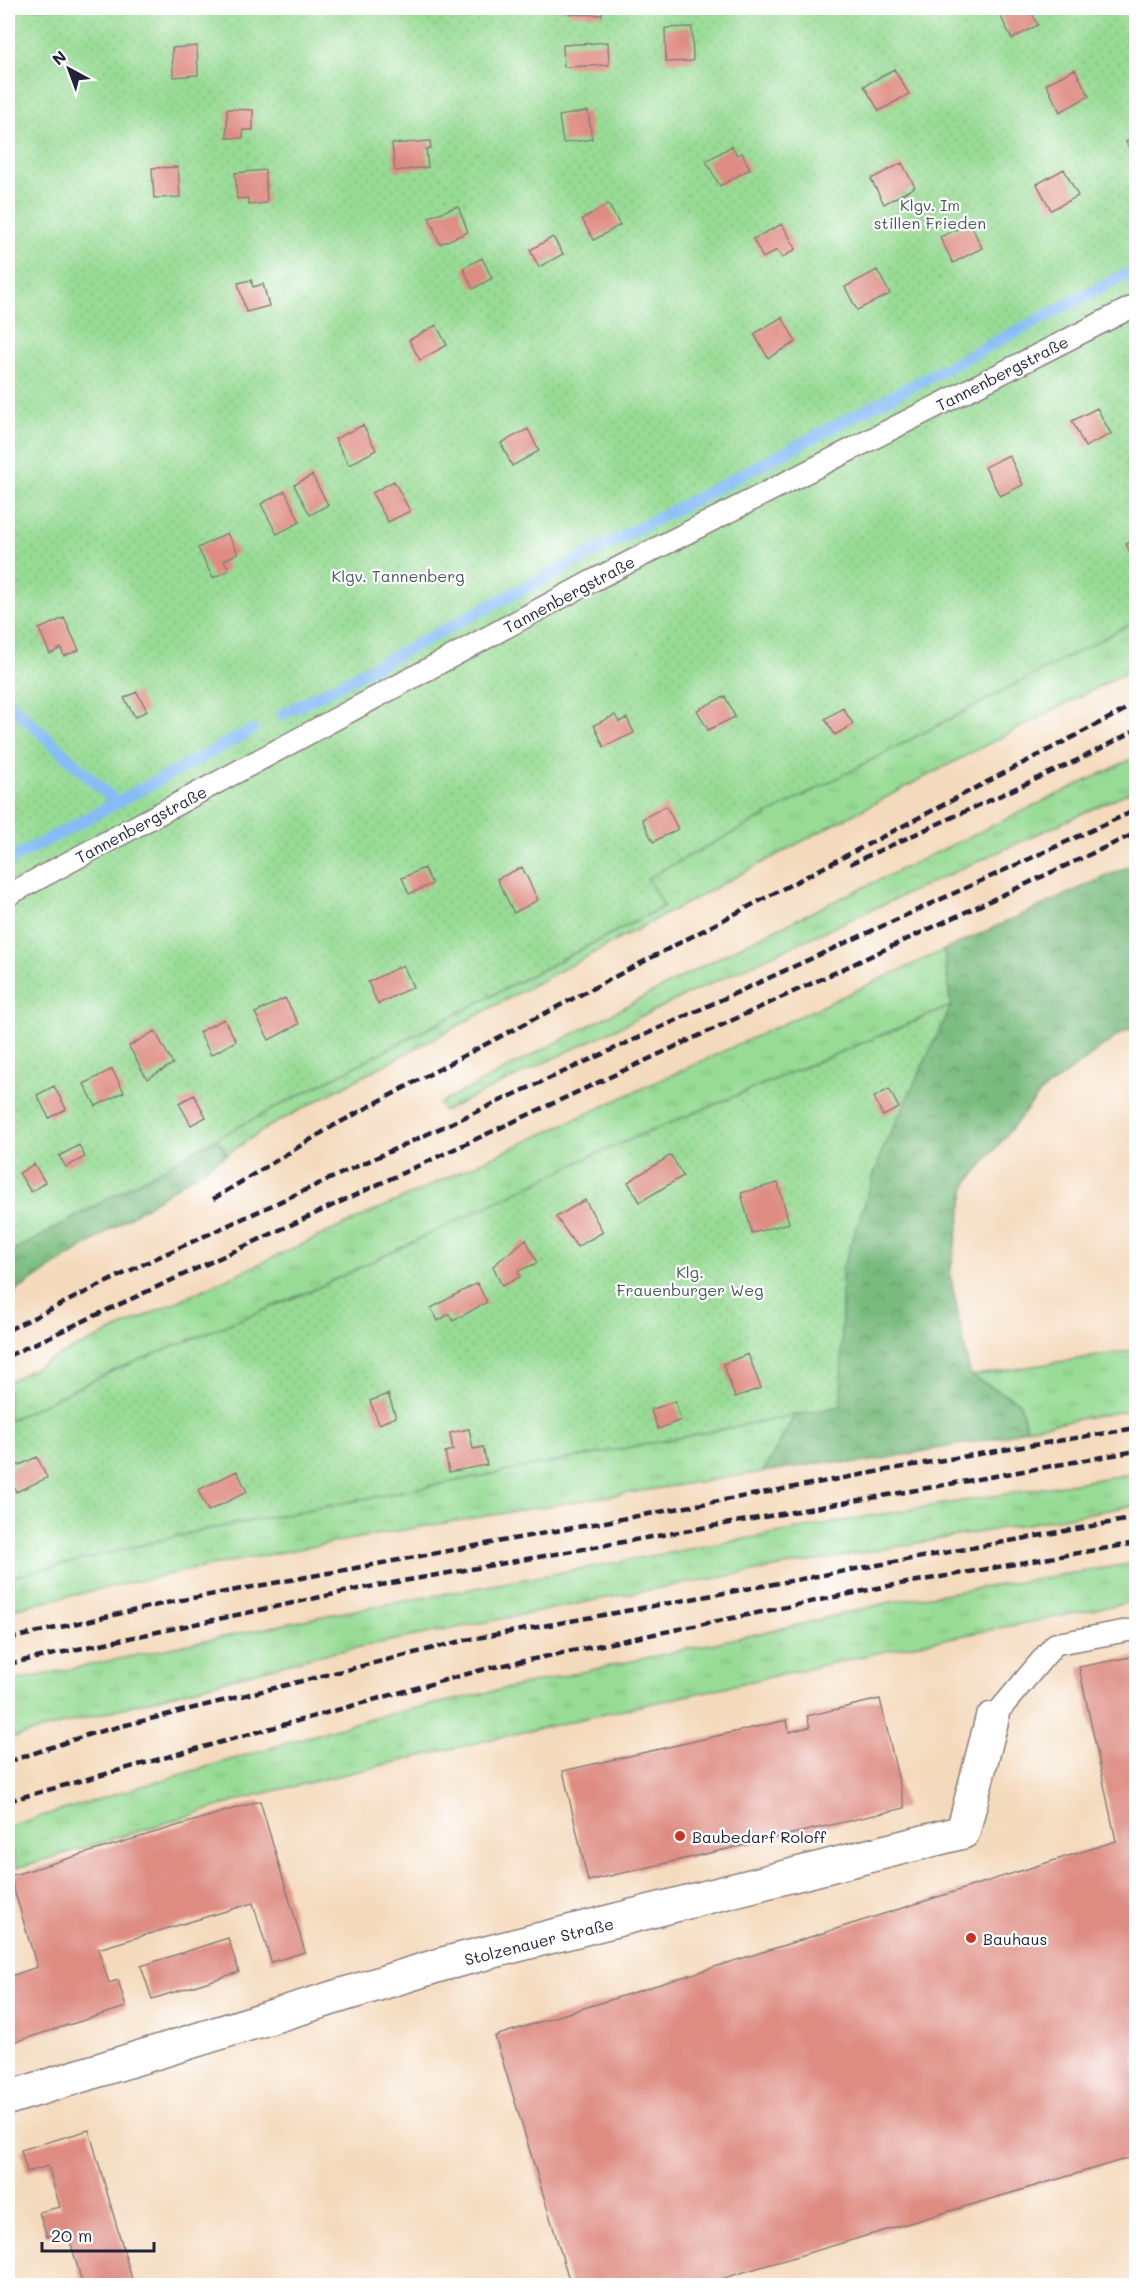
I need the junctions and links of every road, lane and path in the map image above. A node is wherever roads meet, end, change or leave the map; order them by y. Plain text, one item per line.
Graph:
1 (1137, 305) edge
2 (8, 895) edge
3 (1137, 1629) edge
4 (992, 1719) joint
5 (8, 2098) edge

1 - 2 lane, Tannenbergstraße
3 - 4 lane
4 - 5 street, Stolzenauer Straße

